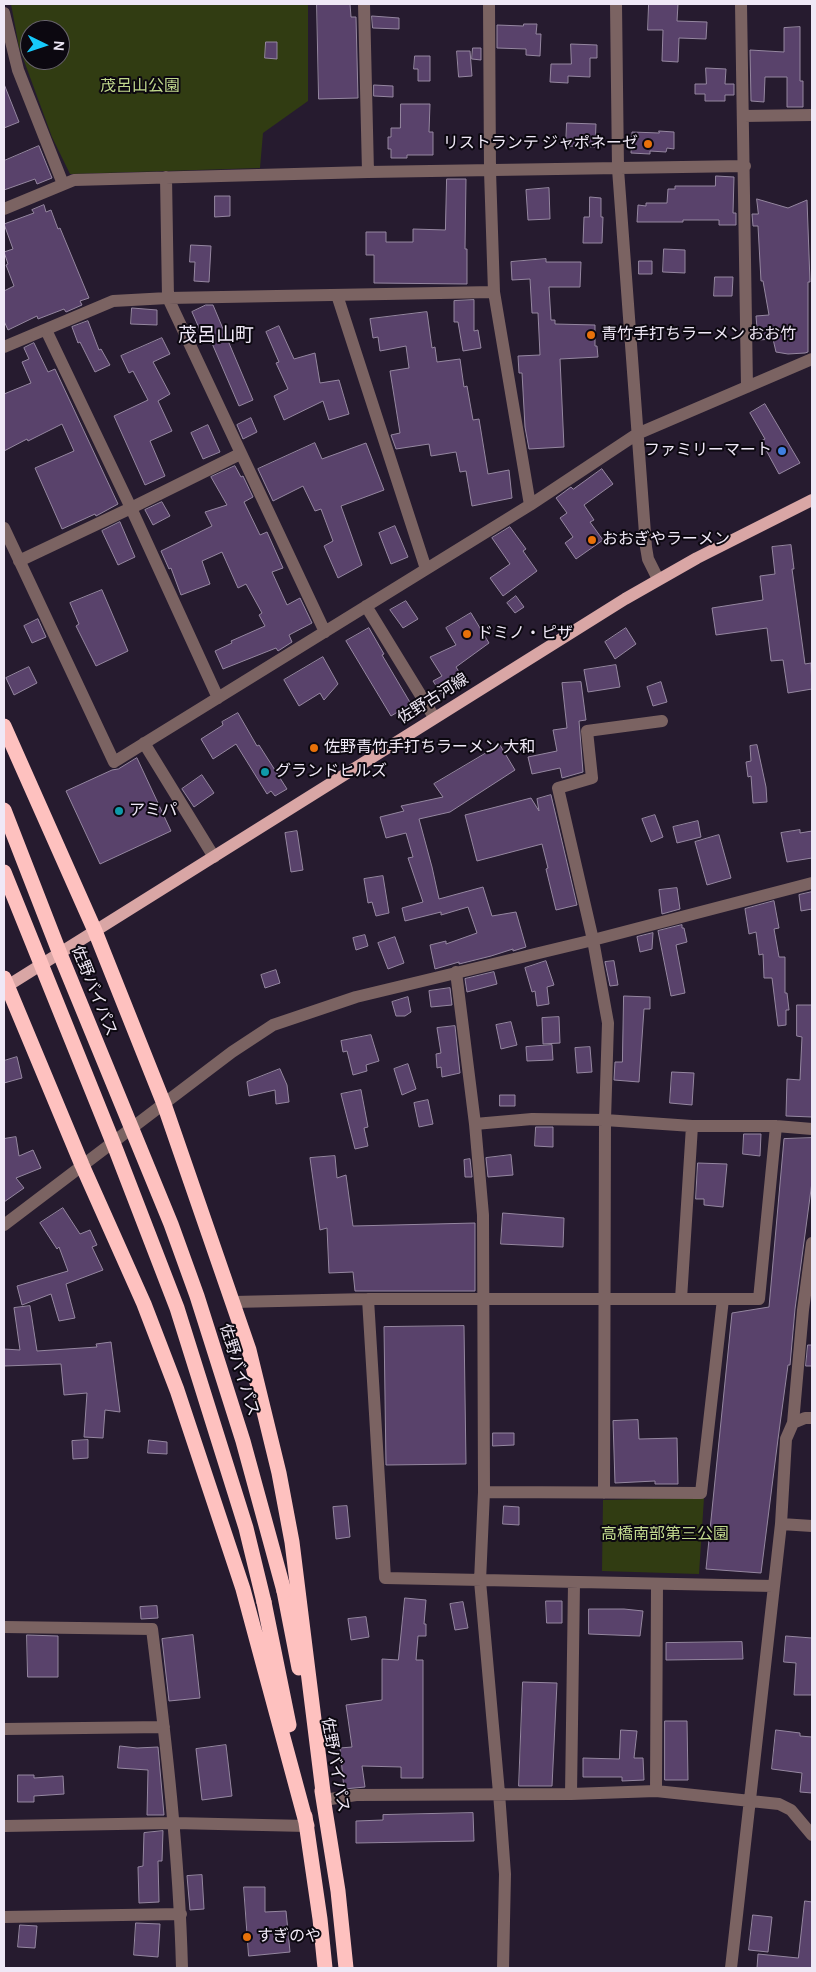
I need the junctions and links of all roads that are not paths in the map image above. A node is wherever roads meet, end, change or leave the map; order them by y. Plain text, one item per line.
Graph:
1 (364, 4) edge
2 (489, 4) edge
3 (616, 4) edge
4 (741, 4) edge
5 (4, 13) edge
6 (743, 116) junction
7 (812, 116) edge
8 (744, 166) junction
9 (618, 169) junction
10 (490, 171) junction
11 (368, 172) junction
12 (166, 177) junction
13 (63, 184) junction
14 (4, 209) edge
15 (494, 292) junction
16 (336, 295) junction
17 (168, 298) junction
18 (46, 330) junction
19 (4, 348) edge
20 (812, 359) edge
21 (747, 387) junction
22 (637, 434) junction
23 (240, 454) junction
24 (812, 500) edge
25 (530, 505) junction
26 (131, 508) junction
27 (4, 528) edge
28 (19, 561) junction
29 (426, 569) junction
30 (658, 579) junction
31 (366, 606) junction
32 (325, 632) junction
33 (218, 698) junction
34 (434, 717) junction
35 (662, 721) dead end
36 (4, 726) edge
37 (144, 743) junction
38 (4, 810) edge
39 (214, 857) junction
40 (4, 872) edge
41 (812, 883) edge
42 (95, 931) junction
43 (593, 940) junction
44 (456, 972) junction
45 (5, 984) edge
46 (164, 1104) junction
47 (605, 1120) junction
48 (475, 1124) junction
49 (692, 1126) junction
50 (776, 1126) junction
51 (812, 1129) edge
52 (82, 1165) junction
53 (4, 1225) edge
54 (812, 1243) edge
55 (368, 1299) junction
56 (483, 1299) junction
57 (681, 1299) junction
58 (723, 1299) junction
59 (604, 1300) junction
60 (234, 1302) junction
61 (808, 1310) edge
62 (812, 1418) edge
63 (793, 1423) junction
64 (484, 1492) junction
65 (604, 1493) junction
66 (780, 1524) junction
67 (812, 1526) edge
68 (480, 1581) junction
69 (574, 1583) junction
70 (657, 1584) junction
71 (773, 1586) junction
72 (4, 1627) edge
73 (164, 1727) junction
74 (4, 1729) edge
75 (656, 1791) junction
76 (499, 1793) junction
77 (572, 1794) junction
78 (324, 1800) junction
79 (749, 1802) junction
80 (174, 1823) junction
81 (4, 1826) edge
82 (307, 1826) junction
83 (812, 1835) edge
84 (181, 1914) junction
85 (4, 1916) edge
86 (182, 1968) edge
87 (325, 1968) edge
88 (346, 1968) edge
89 (503, 1968) edge
90 (731, 1968) edge

1 - 11 street
2 - 10 street
3 - 9 street
4 - 6 street
5 - 13 street
6 - 7 street
6 - 8 street
8 - 9 street
8 - 21 street
9 - 10 street
9 - 22 street
10 - 11 street
10 - 15 street
11 - 12 street
12 - 13 street
12 - 17 street
13 - 14 street
15 - 16 street
15 - 25 street
16 - 17 street
16 - 29 street
17 - 18 street
17 - 23 street
18 - 19 street
18 - 26 street
20 - 21 street
21 - 22 street
22 - 25 street
22 - 30 street
23 - 26 street
23 - 32 street
24 - 30 main road, 佐野古河線
25 - 29 street
26 - 28 street
26 - 33 street
27 - 28 street
28 - 37 street
29 - 31 street
30 - 34 main road, 佐野古河線
31 - 32 street
31 - 34 street
32 - 33 street
33 - 37 street
34 - 39 main road, 佐野古河線
35 - 43 street
36 - 42 highway
37 - 39 street
38 - 78 highway, 佐野バイパス, bridge
39 - 42 main road, 佐野古河線
40 - 82 highway, bridge
41 - 43 street
42 - 45 main road, 佐野古河線
42 - 46 highway
43 - 44 street
43 - 47 street
44 - 46 street
44 - 48 street
45 - 52 highway
46 - 52 street
46 - 60 highway
47 - 48 street
47 - 49 street
47 - 59 street
48 - 56 street
49 - 50 street
49 - 57 street
50 - 51 street
50 - 58 street
52 - 53 street
52 - 82 highway
54 - 61 street
55 - 56 street
55 - 60 street
55 - 68 street
56 - 59 street
56 - 64 street
57 - 58 street
57 - 59 street
58 - 65 street
59 - 65 street
60 - 78 highway
61 - 63 street
62 - 63 street
63 - 66 street
64 - 65 street
64 - 68 street
66 - 67 street
66 - 71 street
68 - 69 street
68 - 76 street
69 - 70 street
69 - 77 street
70 - 71 street
70 - 75 street
71 - 79 street
72 - 73 street
73 - 74 street
73 - 80 street
75 - 77 street
75 - 79 street
76 - 77 street
76 - 78 street
76 - 89 street
78 - 88 highway, 佐野バイパス
79 - 83 street
79 - 90 street
80 - 81 street
80 - 82 street
80 - 84 street
82 - 87 highway
84 - 85 street
84 - 86 street

